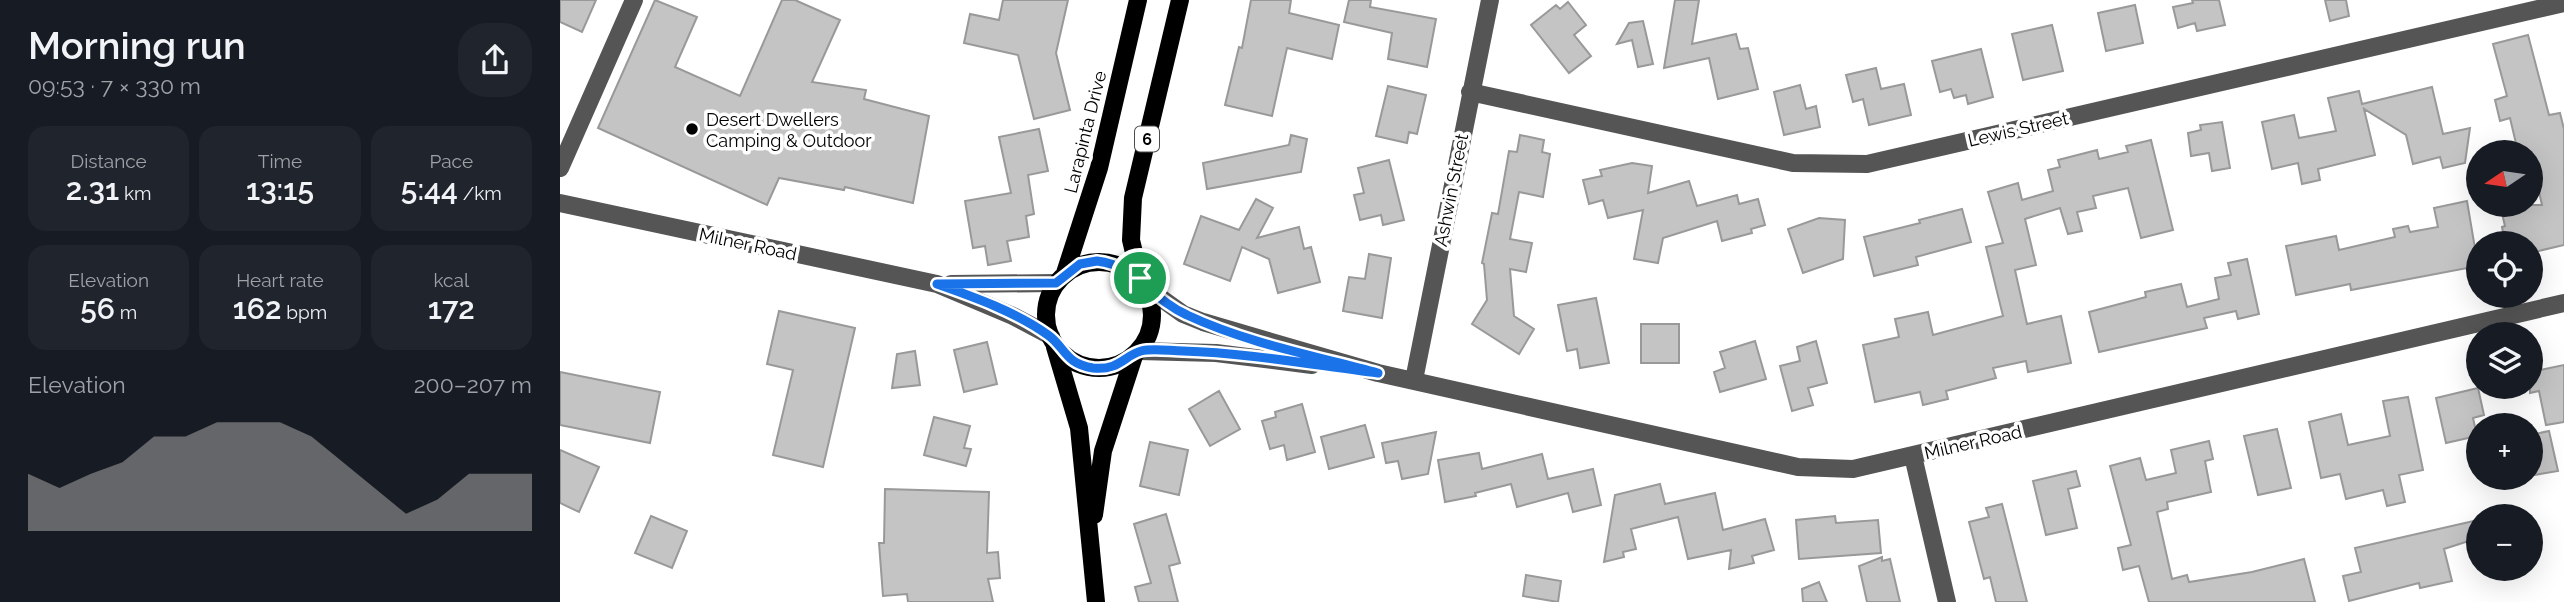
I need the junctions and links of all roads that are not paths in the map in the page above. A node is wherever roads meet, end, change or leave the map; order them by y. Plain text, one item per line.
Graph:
1 (634, 0) edge
2 (1138, 0) edge
3 (1180, 0) edge
4 (1490, 0) edge
5 (2564, 3) edge
6 (1470, 92) junction
7 (560, 168) edge
8 (560, 203) edge
9 (1060, 278) junction
10 (1142, 282) junction
11 (937, 284) junction
12 (2564, 303) edge
13 (1052, 339) junction
14 (1136, 354) junction
15 (1378, 373) junction
16 (1414, 380) junction
17 (1913, 456) junction
18 (1096, 602) edge
19 (1947, 602) edge

1 - 7 street
2 - 9 main road, Larapinta Drive / 6
3 - 10 main road, 6
4 - 6 street, Ashwin Street
5 - 6 street, Lewis Street
6 - 16 street, Ashwin Street
8 - 11 street, Milner Road
9 - 10 main road
9 - 11 street, Milner Road
9 - 13 main road, 6
10 - 14 main road, 6
10 - 15 street, Milner Road
11 - 13 street, Milner Road
12 - 17 street, Milner Road
13 - 14 main road
13 - 18 main road, 6
14 - 15 street, Milner Road
14 - 18 main road, 6
15 - 16 street, Milner Road
16 - 17 street, Milner Road
17 - 19 street

